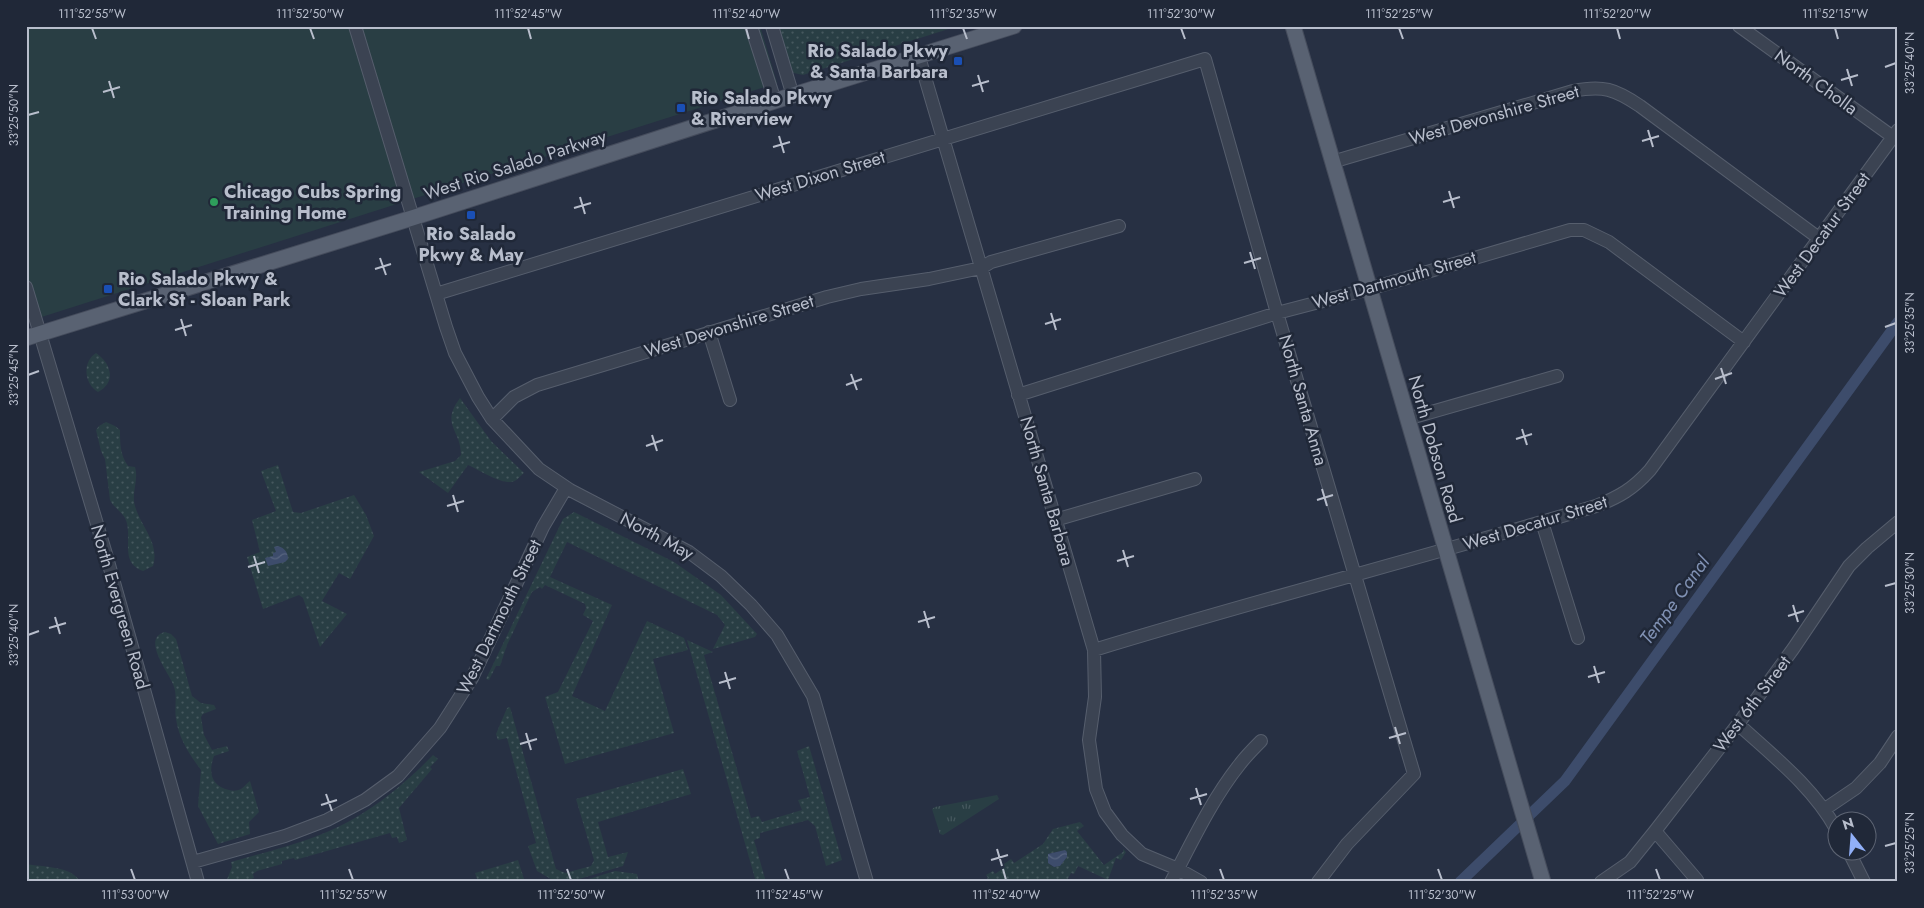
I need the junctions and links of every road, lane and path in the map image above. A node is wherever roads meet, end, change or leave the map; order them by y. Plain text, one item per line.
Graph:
1 (355, 26) edge
2 (751, 26) edge
3 (772, 26) edge
4 (1014, 26) edge
5 (1293, 26) edge
6 (1739, 26) edge
7 (919, 57) junction
8 (1205, 58) joint
9 (793, 96) junction
10 (775, 101) junction
11 (1895, 134) edge
12 (944, 139) junction
13 (1332, 162) junction
14 (412, 218) junction
15 (1119, 226) dead end
16 (1820, 239) junction
17 (981, 268) junction
18 (26, 287) edge
19 (1369, 289) junction
20 (436, 294) junction
21 (1277, 313) junction
22 (709, 332) junction
23 (33, 335) edge
24 (1744, 342) junction
25 (1557, 376) dead end
26 (1018, 395) junction
27 (730, 400) dead end
28 (492, 419) junction
29 (1407, 419) junction
30 (1195, 479) dead end
31 (566, 488) junction
32 (1055, 520) junction
33 (1542, 522) junction
34 (1898, 522) edge
35 (1446, 551) junction
36 (1354, 575) junction
37 (1578, 638) dead end
38 (1094, 650) junction
39 (1738, 724) junction
40 (1898, 736) edge
41 (1261, 741) dead end
42 (1825, 809) joint
43 (1655, 831) junction
44 (1853, 860) edge
45 (193, 862) junction
46 (1178, 869) junction
47 (1697, 880) dead end
48 (198, 882) edge
49 (867, 882) edge
50 (1171, 882) edge
51 (1201, 882) edge
52 (1318, 882) edge
53 (1543, 882) edge
54 (1601, 882) edge
55 (1864, 882) edge

1 - 14 street, North May
2 - 10 street
3 - 9 street
4 - 7 main road, West Rio Salado Parkway
5 - 13 main road, North Dobson Road
6 - 11 street, North Cholla
7 - 9 main road, West Rio Salado Parkway
7 - 12 street, North Santa Barbara
8 - 12 street, West Dixon Street
8 - 21 street, North Santa Anna
9 - 10 main road, West Rio Salado Parkway
10 - 14 main road, West Rio Salado Parkway
11 - 16 street, West Decatur Street
12 - 17 street, North Santa Barbara
12 - 20 street, West Dixon Street
13 - 16 street, West Devonshire Street
13 - 19 main road, North Dobson Road
14 - 20 street, North May
14 - 23 main road, West Rio Salado Parkway
15 - 17 street, West Devonshire Street
16 - 24 street, West Decatur Street
17 - 22 street, West Devonshire Street
17 - 26 street, North Santa Barbara
18 - 23 street, North Evergreen Road
19 - 21 street, West Dartmouth Street
19 - 24 street, West Dartmouth Street
19 - 29 main road, North Dobson Road
20 - 28 street, North May
21 - 26 street, West Dartmouth Street
21 - 36 street, North Santa Anna
22 - 27 street
22 - 28 street, West Devonshire Street
23 - 45 street, North Evergreen Road
24 - 33 street, West Decatur Street
25 - 29 street
26 - 32 street, North Santa Barbara
28 - 31 street, North May
29 - 35 main road, North Dobson Road
30 - 32 street
31 - 45 street, West Dartmouth Street
31 - 49 street, North May
32 - 38 street, North Santa Barbara
33 - 35 street, West Decatur Street
33 - 37 street
34 - 39 street, West 6th Street
35 - 36 street, West Decatur Street
35 - 53 main road, North Dobson Road
36 - 38 street, West Decatur Street
36 - 52 street, North Santa Anna
38 - 46 street, North Santa Barbara
39 - 42 street
39 - 43 street, West 6th Street
40 - 42 street
41 - 46 street
43 - 47 street
43 - 54 street, West 6th Street
44 - 55 street
45 - 48 street, North Evergreen Road
46 - 50 street
46 - 51 street, North Santa Barbara

